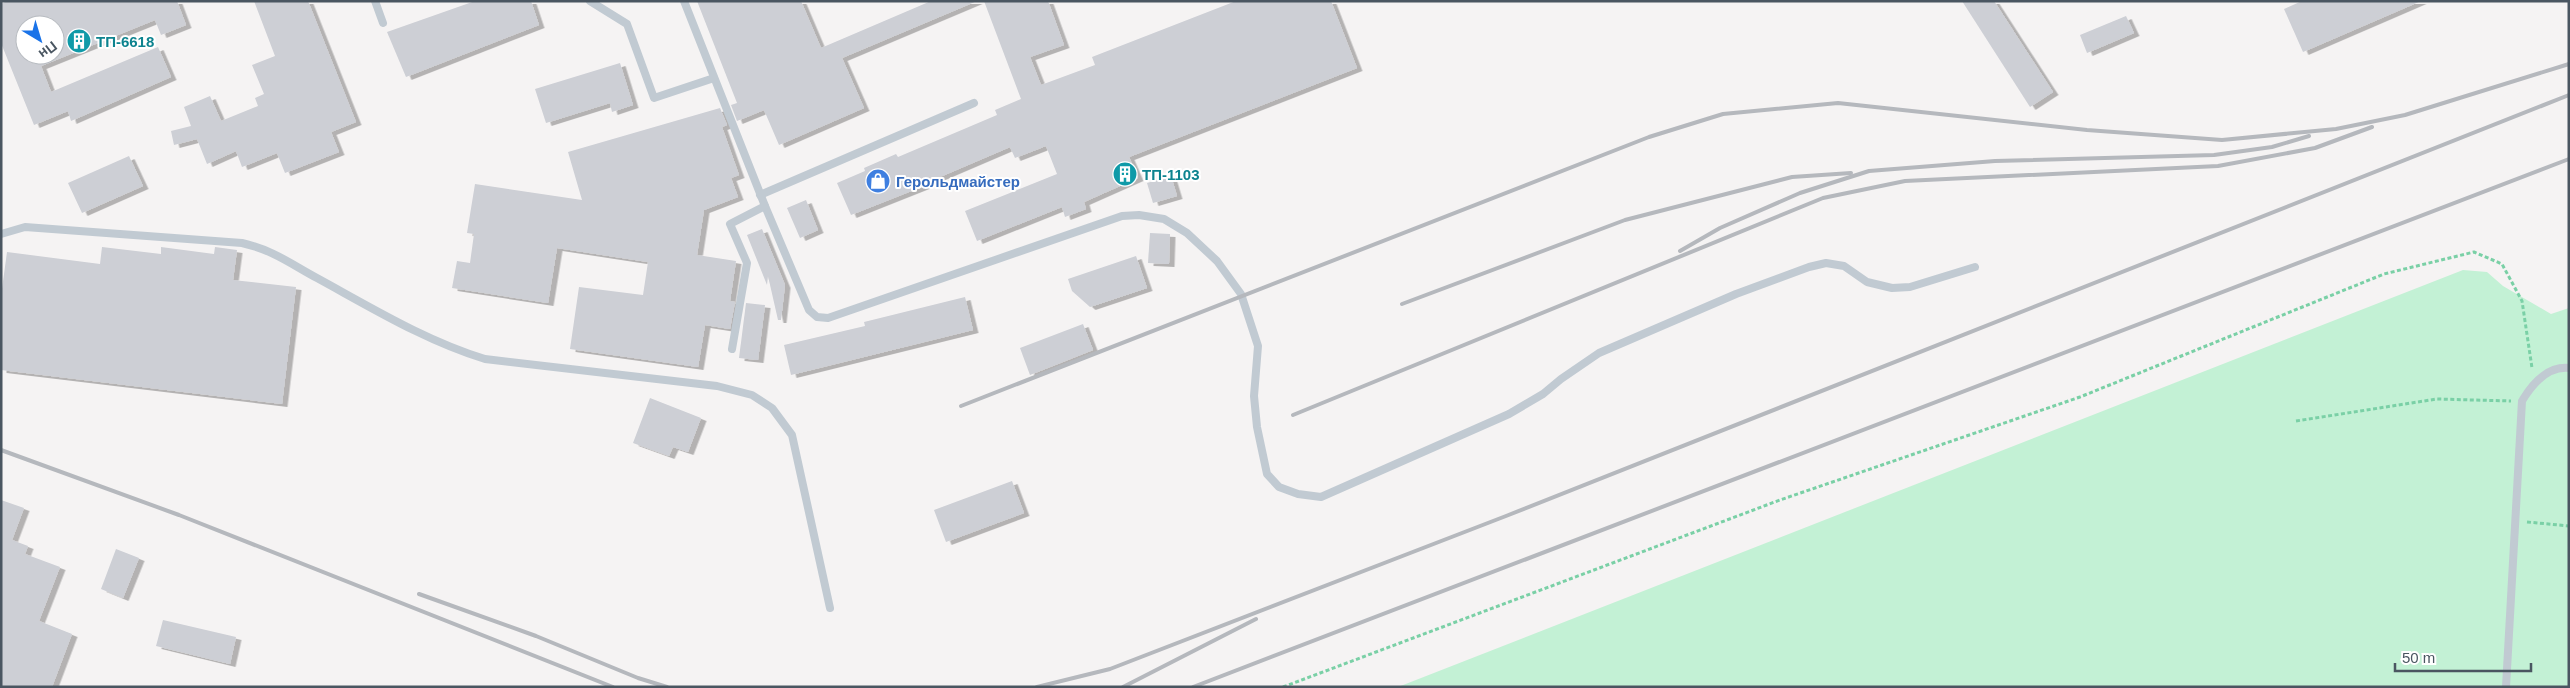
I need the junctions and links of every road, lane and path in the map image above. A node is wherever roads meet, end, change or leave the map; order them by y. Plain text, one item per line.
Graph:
1 (375, 1) edge
2 (590, 1) edge
3 (684, 1) edge
4 (383, 23) dead end
5 (714, 78) junction
6 (974, 103) dead end
7 (760, 195) junction
8 (765, 206) junction
9 (1, 234) edge
10 (1975, 267) dead end
11 (732, 349) dead end
12 (2569, 368) edge
13 (2533, 381) junction
14 (2522, 401) junction
15 (2296, 421) dead end
16 (2514, 521) junction
17 (2569, 526) edge
18 (830, 608) dead end
19 (1283, 687) edge
20 (2506, 687) edge

1 - 4 lane
2 - 5 lane
3 - 5 lane
5 - 7 lane
6 - 7 lane
7 - 8 lane
8 - 10 lane
8 - 11 lane
9 - 18 lane
12 - 13 lane
13 - 14 lane
13 - 19 path
14 - 15 path
14 - 16 lane
16 - 17 path
16 - 20 lane

